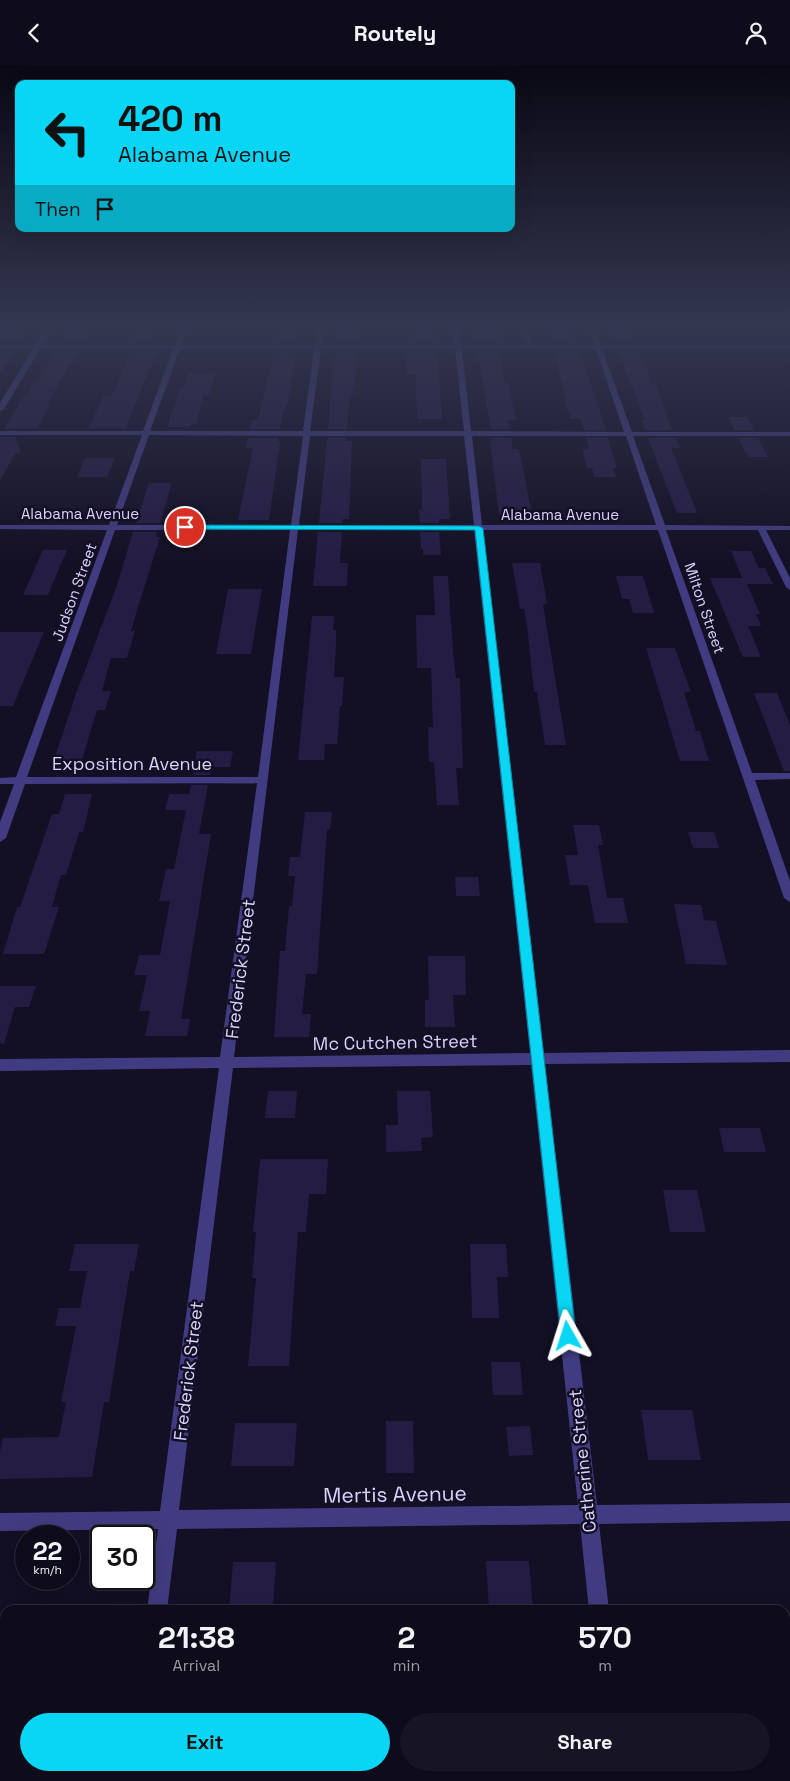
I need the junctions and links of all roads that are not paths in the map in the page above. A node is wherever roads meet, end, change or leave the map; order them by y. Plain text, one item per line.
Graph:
1 (155, 408) edge
2 (311, 408) edge
3 (465, 408) edge
4 (621, 408) edge
5 (0, 433) edge
6 (146, 433) junction
7 (308, 433) junction
8 (468, 434) junction
9 (630, 434) junction
10 (790, 434) edge
11 (0, 527) edge
12 (113, 527) junction
13 (295, 528) junction
14 (479, 528) junction
15 (663, 528) junction
16 (761, 528) junction
17 (790, 528) edge
18 (790, 587) edge
19 (790, 776) edge
20 (748, 777) junction
21 (21, 780) junction
22 (0, 781) edge
23 (264, 781) junction
24 (0, 838) edge
25 (790, 898) edge
26 (790, 1056) edge
27 (537, 1059) junction
28 (228, 1062) junction
29 (0, 1065) edge
30 (790, 1512) edge
31 (588, 1515) junction
32 (169, 1520) junction
33 (0, 1522) edge
34 (158, 1605) edge
35 (598, 1605) edge

1 - 6 street, Judson Street
2 - 7 street, Frederick Street
3 - 8 street, Catherine Street
4 - 9 street, Milton Street
5 - 6 street
6 - 7 street
6 - 12 street, Judson Street
7 - 8 street
7 - 13 street, Frederick Street
8 - 9 street
8 - 14 street, Catherine Street
9 - 10 street
9 - 15 street, Milton Street
11 - 12 street, Alabama Avenue
12 - 13 street, Alabama Avenue
12 - 21 street, Judson Street
13 - 14 street, Alabama Avenue
13 - 23 street, Frederick Street
14 - 15 street, Alabama Avenue
14 - 27 street, Catherine Street
15 - 16 street, Alabama Avenue
15 - 20 street, Milton Street
16 - 17 street, Alabama Avenue
16 - 18 street
19 - 20 street
20 - 25 street, Milton Street
21 - 22 street, Exposition Avenue
21 - 23 street, Exposition Avenue
21 - 24 street, Judson Street
23 - 28 street, Frederick Street
26 - 27 street, Mc Cutchen Street
27 - 28 street, Mc Cutchen Street
27 - 31 street, Catherine Street
28 - 29 street, Mc Cutchen Street
28 - 32 street, Frederick Street
30 - 31 street, Mertis Avenue
31 - 32 street, Mertis Avenue
31 - 35 street, Catherine Street
32 - 33 street, Mertis Avenue
32 - 34 street, Frederick Street

